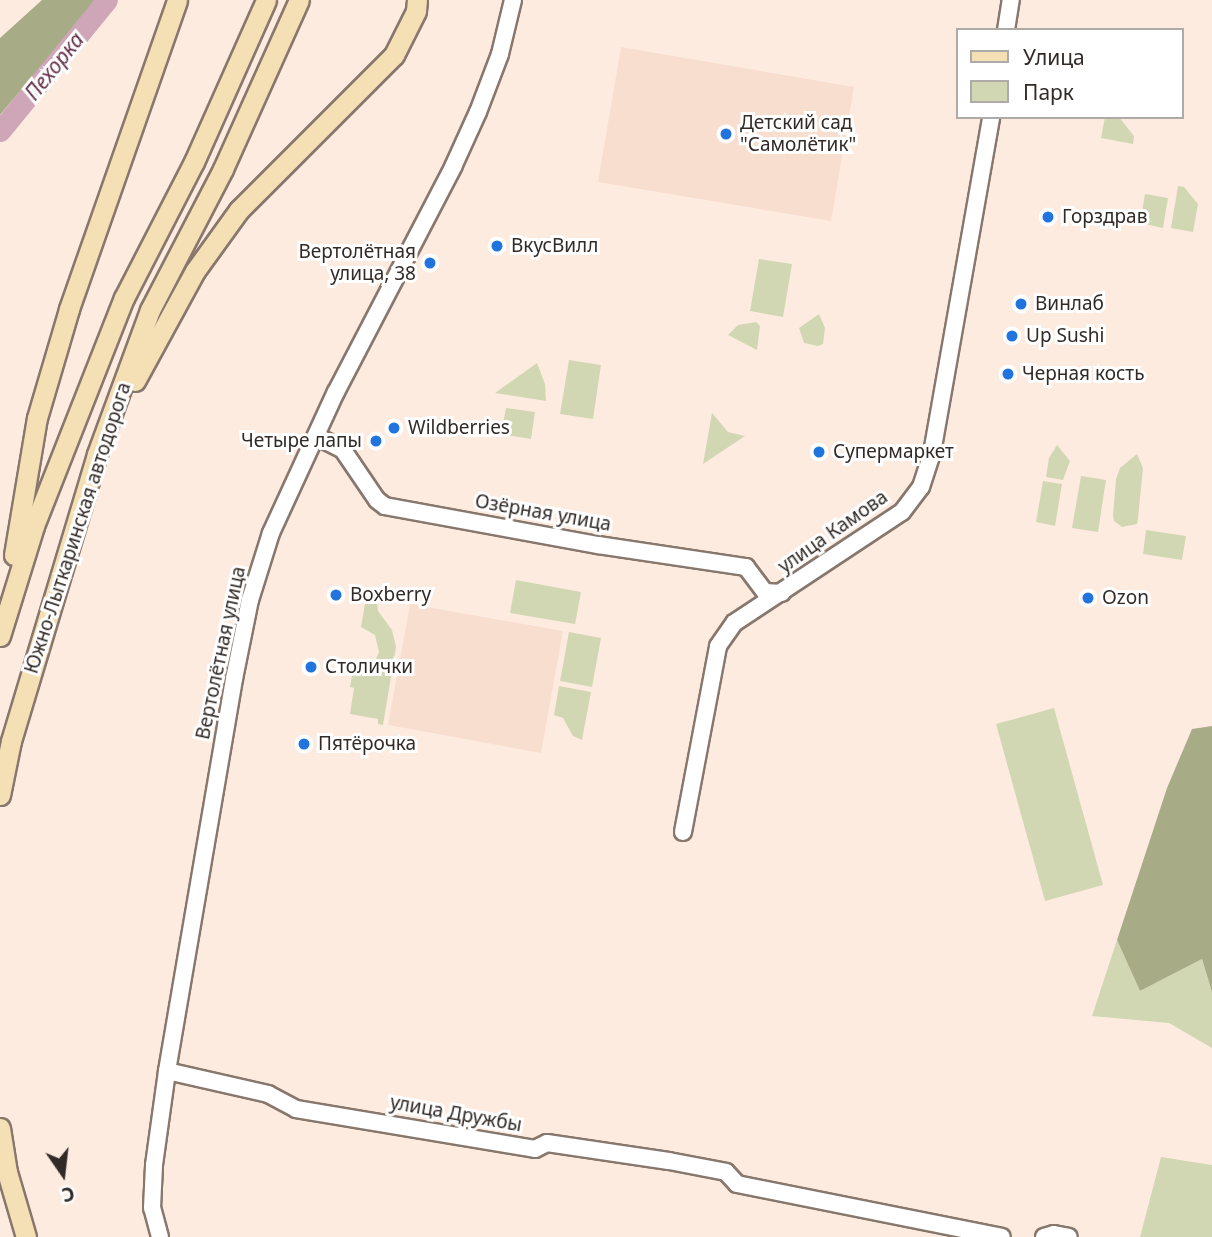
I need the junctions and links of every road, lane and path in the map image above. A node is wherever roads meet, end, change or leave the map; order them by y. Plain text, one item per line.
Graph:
1 (177, 0) edge
2 (266, 0) edge
3 (299, 0) edge
4 (417, 0) edge
5 (513, 0) edge
6 (1012, 0) edge
7 (1006, 28) edge
8 (991, 119) edge
9 (316, 436) junction
10 (97, 454) junction
11 (782, 593) junction
12 (0, 635) edge
13 (0, 796) edge
14 (683, 832) dead end
15 (167, 1071) junction
16 (0, 1128) edge
17 (26, 1237) edge
18 (160, 1237) edge
19 (1002, 1237) edge
20 (1044, 1237) edge
21 (1069, 1237) edge

1 - 12 main road
2 - 12 main road, Южно-Лыткаринская автодорога
3 - 10 main road, Южно-Лыткаринская автодорога
4 - 10 main road
5 - 9 street, Вертолётная улица
6 - 7 street
8 - 11 street, улица Камова
9 - 11 street, Озёрная улица
9 - 15 street, Вертолётная улица
10 - 13 main road, Южно-Лыткаринская автодорога
11 - 14 street, улица Камова
15 - 18 street, Вертолётная улица
15 - 19 street, улица Дружбы
16 - 17 main road
20 - 21 street

